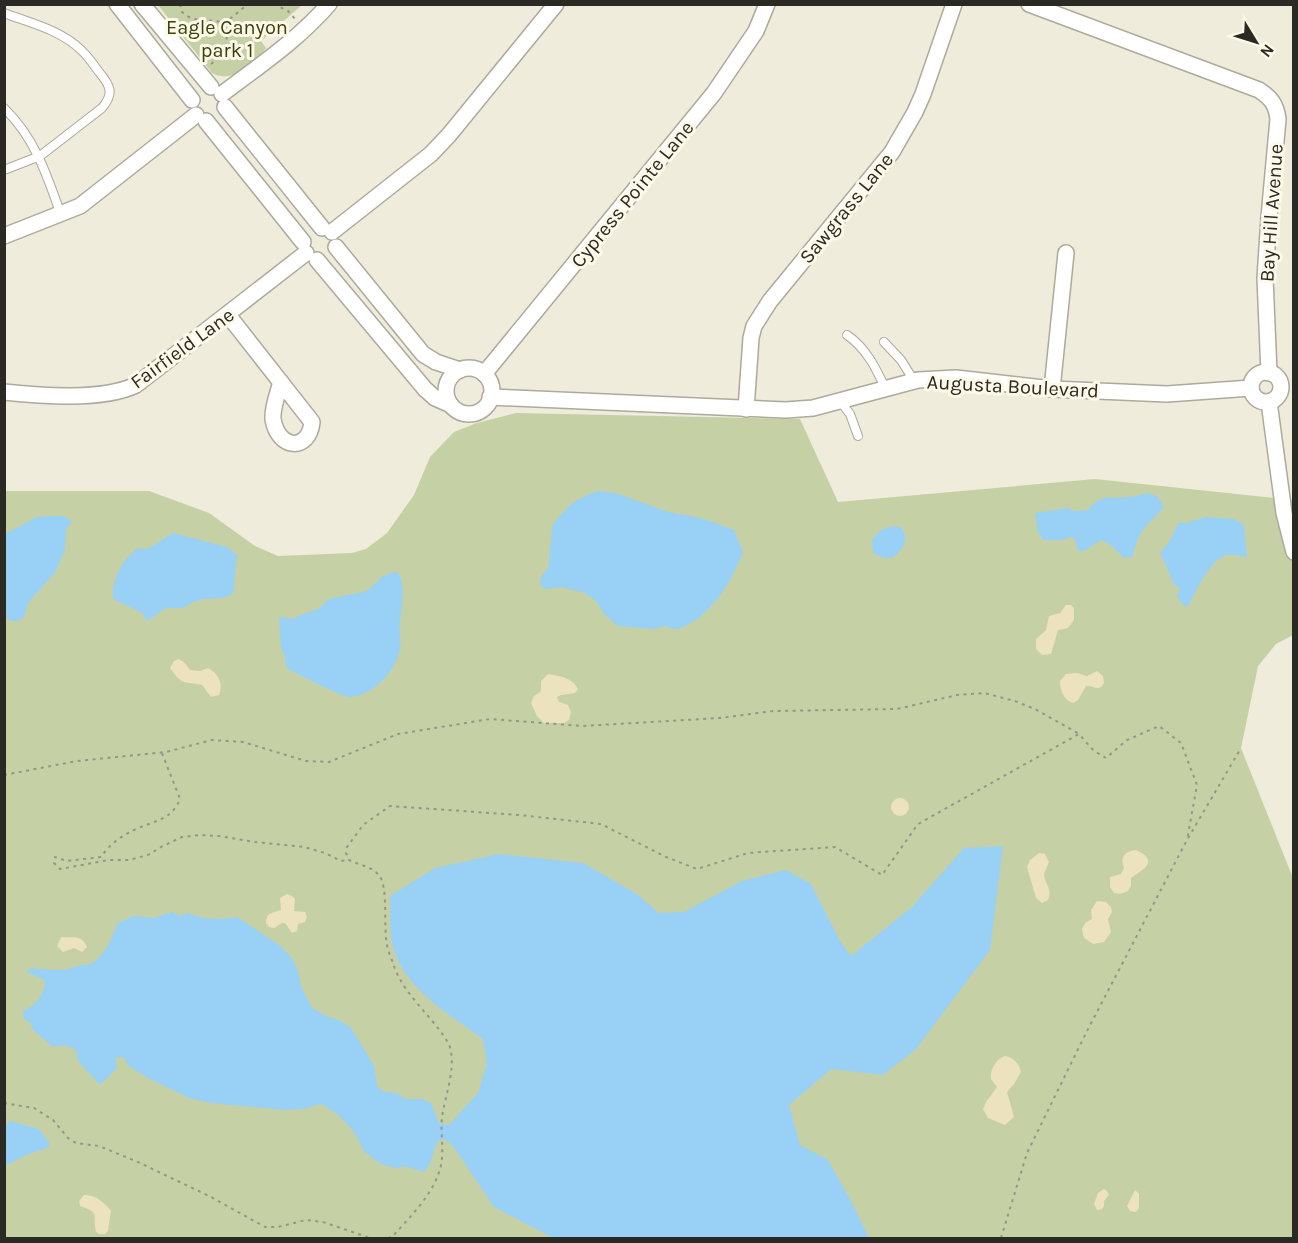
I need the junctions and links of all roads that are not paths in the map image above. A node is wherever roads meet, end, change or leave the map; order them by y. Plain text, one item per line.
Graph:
1 (117, 4) edge
2 (142, 4) edge
3 (329, 4) edge
4 (556, 4) edge
5 (767, 4) edge
6 (954, 4) edge
7 (1029, 4) edge
8 (4, 13) edge
9 (219, 96) junction
10 (4, 108) edge
11 (198, 112) junction
12 (40, 156) junction
13 (4, 170) edge
14 (61, 215) junction
15 (4, 236) edge
16 (330, 236) junction
17 (309, 252) junction
18 (1066, 253) dead end
19 (228, 315) junction
20 (847, 335) dead end
21 (884, 342) dead end
22 (460, 370) junction
23 (1269, 373) junction
24 (484, 374) junction
25 (914, 381) junction
26 (281, 382) dead end
27 (1287, 386) edge
28 (885, 388) junction
29 (1251, 388) junction
30 (1052, 389) junction
31 (4, 392) edge
32 (490, 398) junction
33 (840, 401) junction
34 (1269, 402) junction
35 (451, 405) junction
36 (746, 409) junction
37 (858, 436) dead end
38 (1293, 552) edge

1 - 11 street
2 - 9 street
3 - 9 street
4 - 16 street
5 - 24 street, Cypress Pointe Lane
6 - 36 street, Sawgrass Lane
7 - 23 street, Bay Hill Avenue
8 - 12 lane
9 - 11 street
9 - 11 street
9 - 16 street
10 - 12 lane
11 - 14 street
11 - 17 street
12 - 13 lane
12 - 14 lane
14 - 15 street
16 - 17 street
16 - 17 street
16 - 22 street
17 - 19 street, Fairfield Lane
17 - 35 street
18 - 30 street
19 - 26 street
19 - 31 street, Fairfield Lane
20 - 28 lane
21 - 25 lane
22 - 24 street
22 - 35 street
23 - 27 street
23 - 29 street
24 - 32 street
25 - 28 street, Augusta Boulevard
25 - 30 street, Augusta Boulevard
27 - 34 street
28 - 33 street, Augusta Boulevard
29 - 30 street, Augusta Boulevard
29 - 34 street
32 - 35 street
32 - 36 street, Augusta Boulevard
33 - 36 street, Augusta Boulevard
33 - 37 lane
34 - 38 street

